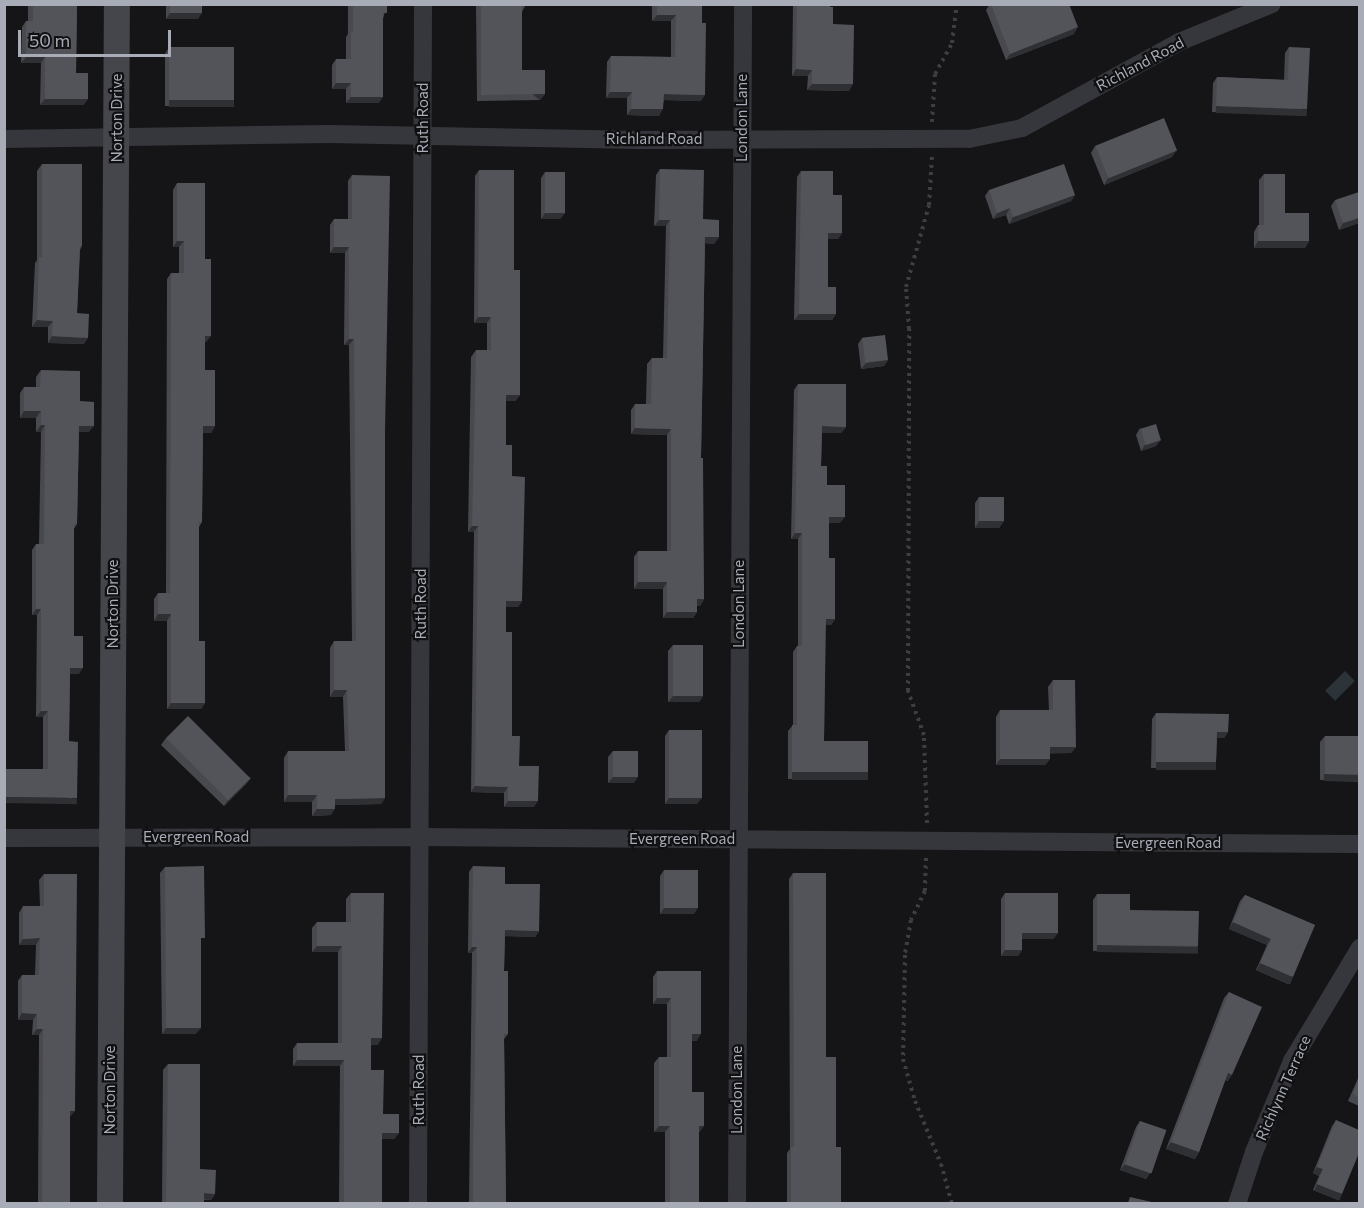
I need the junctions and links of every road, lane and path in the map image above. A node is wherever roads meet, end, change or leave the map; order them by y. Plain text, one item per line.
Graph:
1 (117, 4) edge
2 (423, 4) edge
3 (743, 4) edge
4 (957, 4) edge
5 (1272, 4) edge
6 (424, 136) junction
7 (117, 137) junction
8 (742, 138) junction
9 (4, 139) edge
10 (933, 139) junction
11 (111, 837) junction
12 (420, 837) junction
13 (4, 838) edge
14 (737, 839) junction
15 (927, 841) junction
16 (1359, 844) edge
17 (1359, 948) edge
18 (110, 1203) edge
19 (418, 1203) edge
20 (737, 1203) edge
21 (952, 1203) edge
22 (1237, 1203) edge

1 - 7 street, Norton Drive
2 - 6 street, Ruth Road
3 - 8 street, London Lane
4 - 10 path
5 - 10 street, Richland Road
6 - 7 street, Richland Road
6 - 8 street, Richland Road
6 - 12 street, Ruth Road
7 - 9 street, Richland Road
7 - 11 street, Norton Drive
8 - 10 street, Richland Road
8 - 14 street, London Lane
10 - 15 path
11 - 12 street, Evergreen Road
11 - 13 street, Evergreen Road
11 - 18 street, Norton Drive
12 - 14 street, Evergreen Road
12 - 19 street, Ruth Road
14 - 15 street, Evergreen Road
14 - 20 street, London Lane
15 - 16 street, Evergreen Road
15 - 21 path
17 - 22 street, Richlynn Terrace

